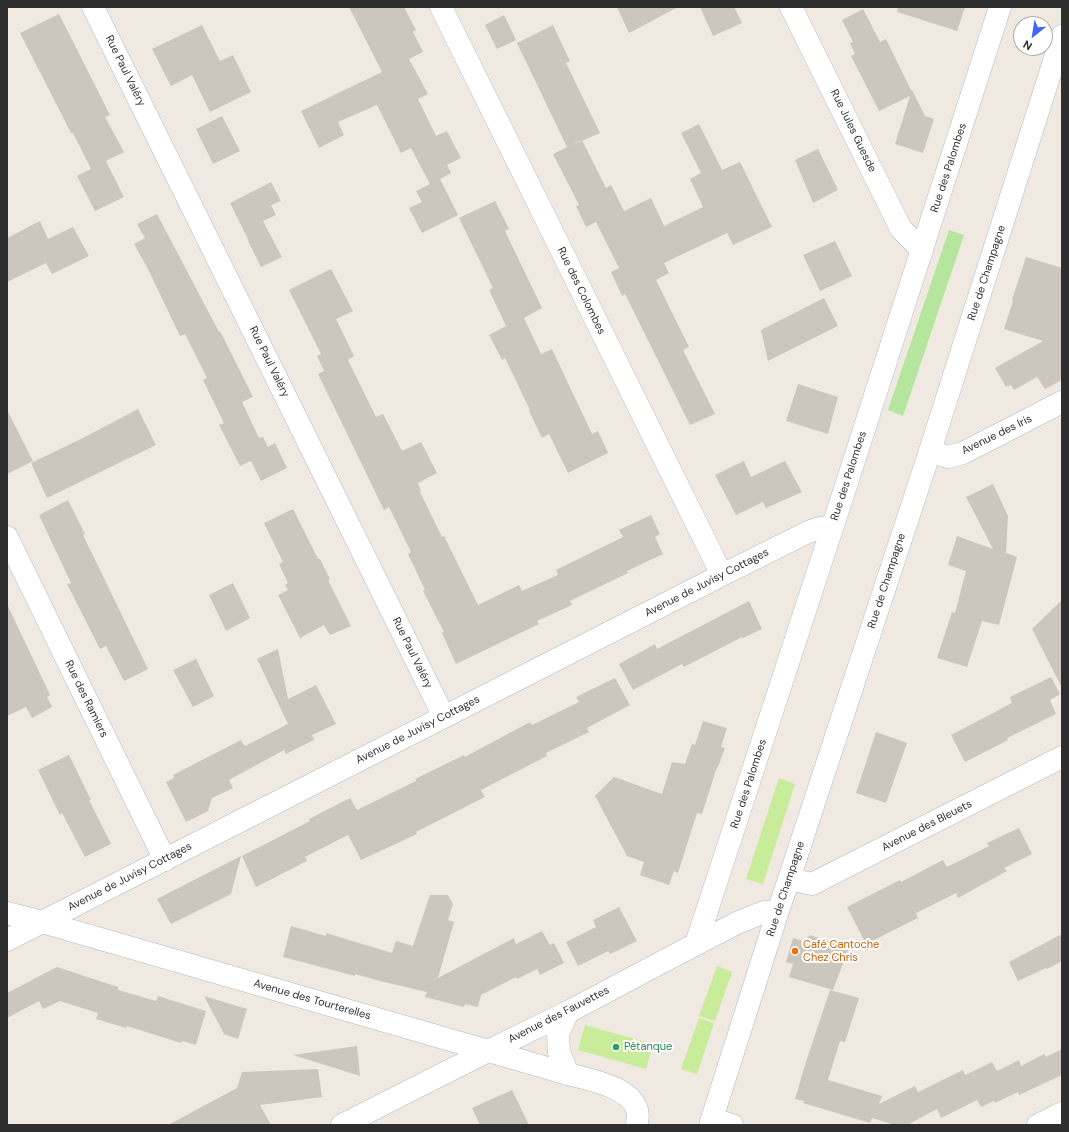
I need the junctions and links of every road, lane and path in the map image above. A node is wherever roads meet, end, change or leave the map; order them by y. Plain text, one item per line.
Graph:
1 (93, 7) edge
2 (441, 7) edge
3 (791, 7) edge
4 (1000, 7) edge
5 (1062, 36) edge
6 (1056, 78) edge
7 (922, 250) junction
8 (1062, 402) edge
9 (930, 451) junction
10 (832, 526) junction
11 (7, 538) edge
12 (722, 576) junction
13 (444, 717) junction
14 (1062, 757) edge
15 (165, 860) junction
16 (789, 879) junction
17 (778, 911) junction
18 (7, 913) edge
19 (42, 922) junction
20 (7, 940) edge
21 (696, 944) junction
22 (568, 1012) junction
23 (488, 1051) junction
24 (568, 1074) junction
25 (1062, 1113) edge
26 (718, 1123) edge
27 (342, 1125) edge
28 (636, 1125) edge
29 (1038, 1125) edge

1 - 13 street, Rue Paul Valéry
2 - 12 street, Rue des Colombes
3 - 7 street, Rue Jules Guesde
4 - 7 street, Rue des Palombes
5 - 6 street, Rue de Champagne
6 - 9 street, Rue de Champagne
7 - 10 street, Rue des Palombes
8 - 9 street, Avenue des Iris
9 - 16 street, Rue de Champagne
10 - 12 street, Avenue de Juvisy Cottages
10 - 21 street, Rue des Palombes
11 - 15 street, Rue des Ramiers
12 - 13 street, Avenue de Juvisy Cottages
13 - 15 street, Avenue de Juvisy Cottages
14 - 16 street, Avenue des Bleuets
15 - 19 street, Avenue de Juvisy Cottages
16 - 17 street, Rue de Champagne
17 - 21 street, Avenue des Fauvettes
17 - 26 street, Rue de Champagne
18 - 19 street, Avenue des Tourterelles
19 - 20 street, Avenue de Juvisy Cottages
19 - 23 street, Avenue des Tourterelles
21 - 22 street, Avenue des Fauvettes
22 - 23 street, Avenue des Fauvettes
22 - 24 street
23 - 24 street, Avenue des Tourterelles
23 - 27 street, Avenue des Fauvettes
24 - 28 street, Avenue des Tourterelles
25 - 29 street

